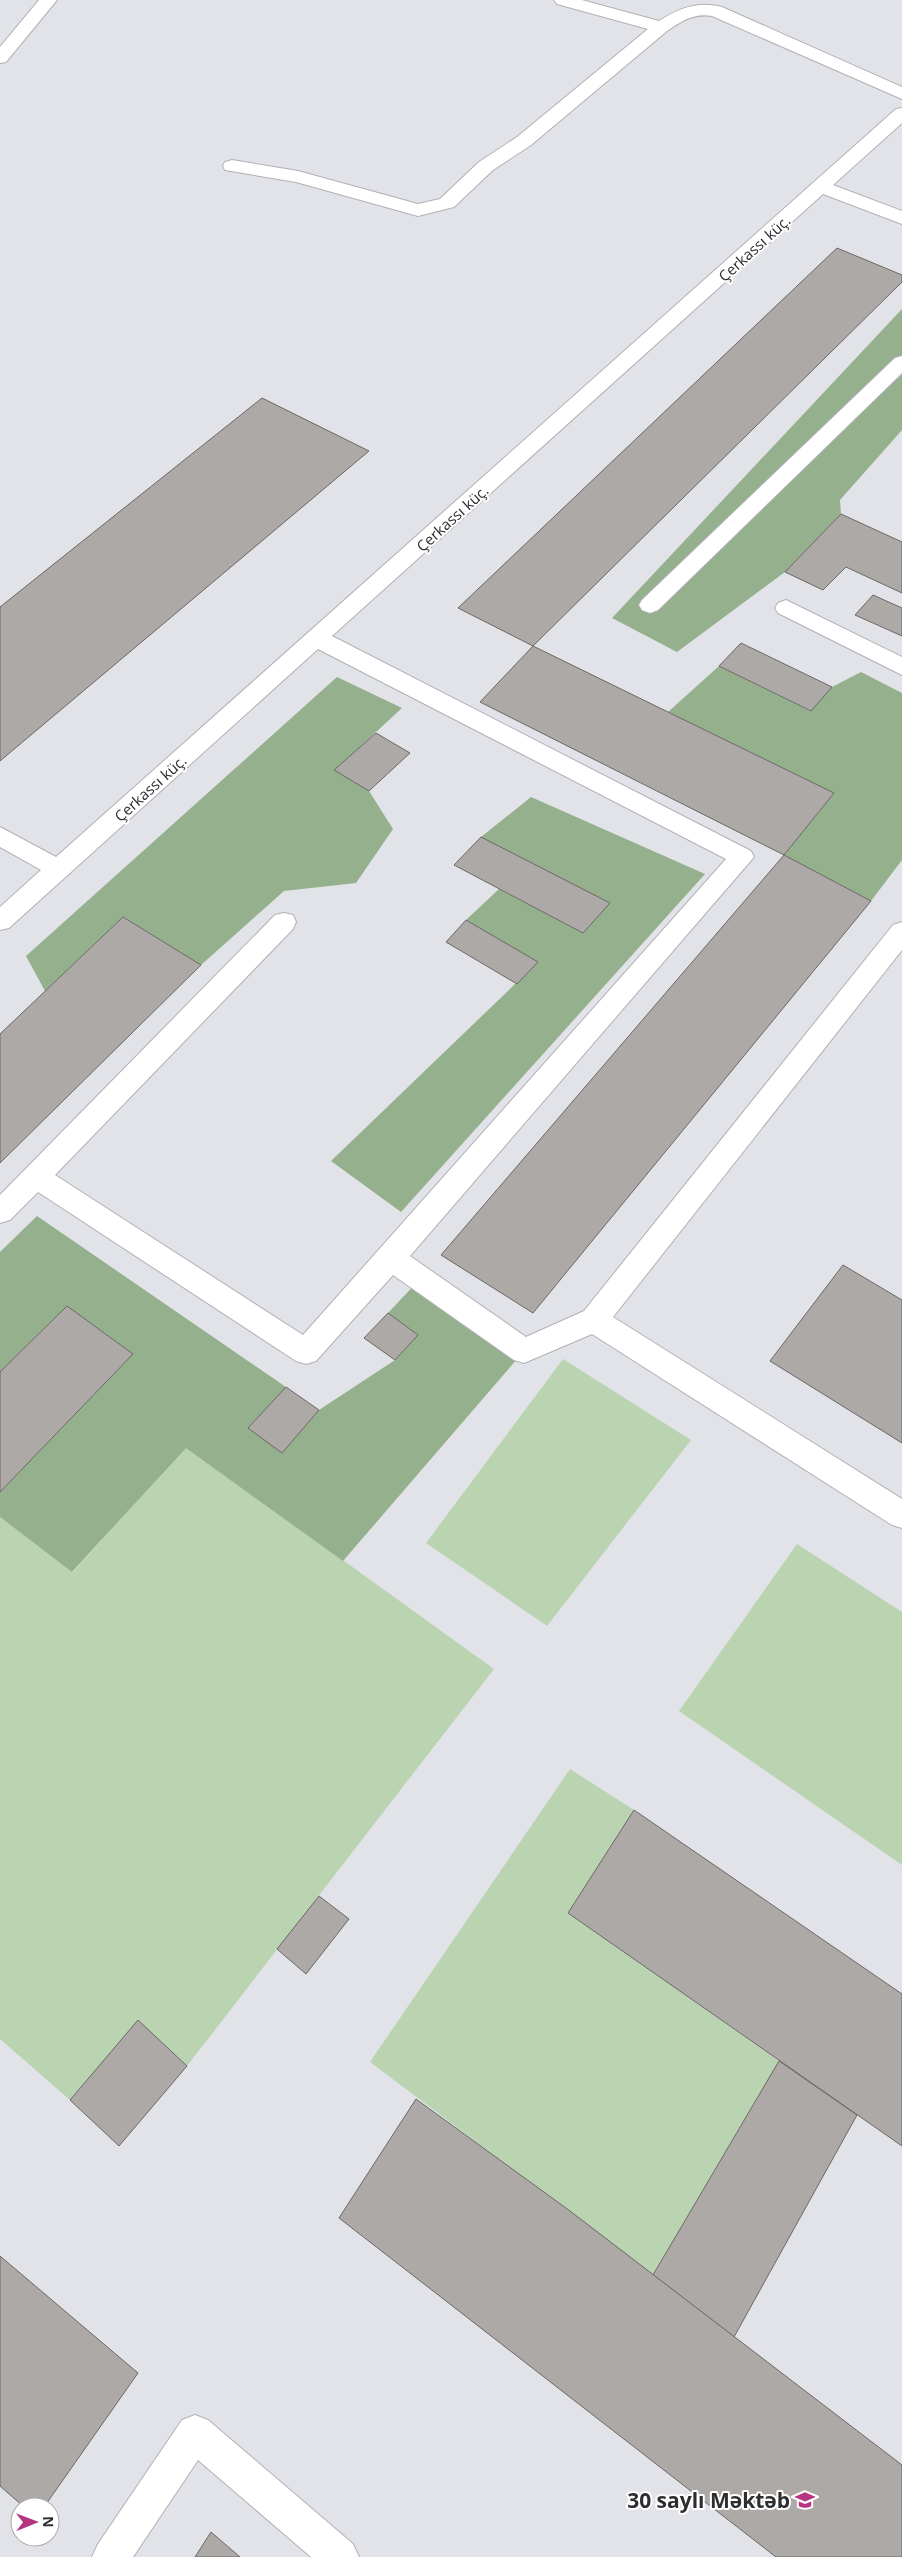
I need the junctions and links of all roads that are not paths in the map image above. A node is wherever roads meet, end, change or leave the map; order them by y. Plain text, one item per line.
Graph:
1 (48, 0) edge
2 (563, 0) edge
3 (661, 27) junction
4 (0, 58) edge
5 (902, 94) edge
6 (902, 113) edge
7 (232, 166) dead end
8 (822, 187) junction
9 (902, 218) edge
10 (902, 362) edge
11 (650, 605) dead end
12 (786, 608) dead end
13 (318, 639) junction
14 (902, 666) edge
15 (0, 836) edge
16 (58, 870) junction
17 (0, 921) edge
18 (284, 922) dead end
19 (902, 932) edge
20 (36, 1177) junction
21 (0, 1212) edge
22 (391, 1258) junction
23 (594, 1320) junction
24 (902, 1515) edge
25 (111, 2557) edge
26 (340, 2557) edge

1 - 4 street
2 - 3 street
3 - 5 street
3 - 7 street
6 - 8 street, Çerkassı küç.
8 - 9 street
8 - 13 street, Çerkassı küç.
10 - 11 street
12 - 14 street
13 - 16 street, Çerkassı küç.
13 - 22 street
15 - 16 street
16 - 17 street, Çerkassı küç.
18 - 20 street
19 - 23 street
20 - 21 street
20 - 22 street
22 - 23 street
23 - 24 street
25 - 26 street

